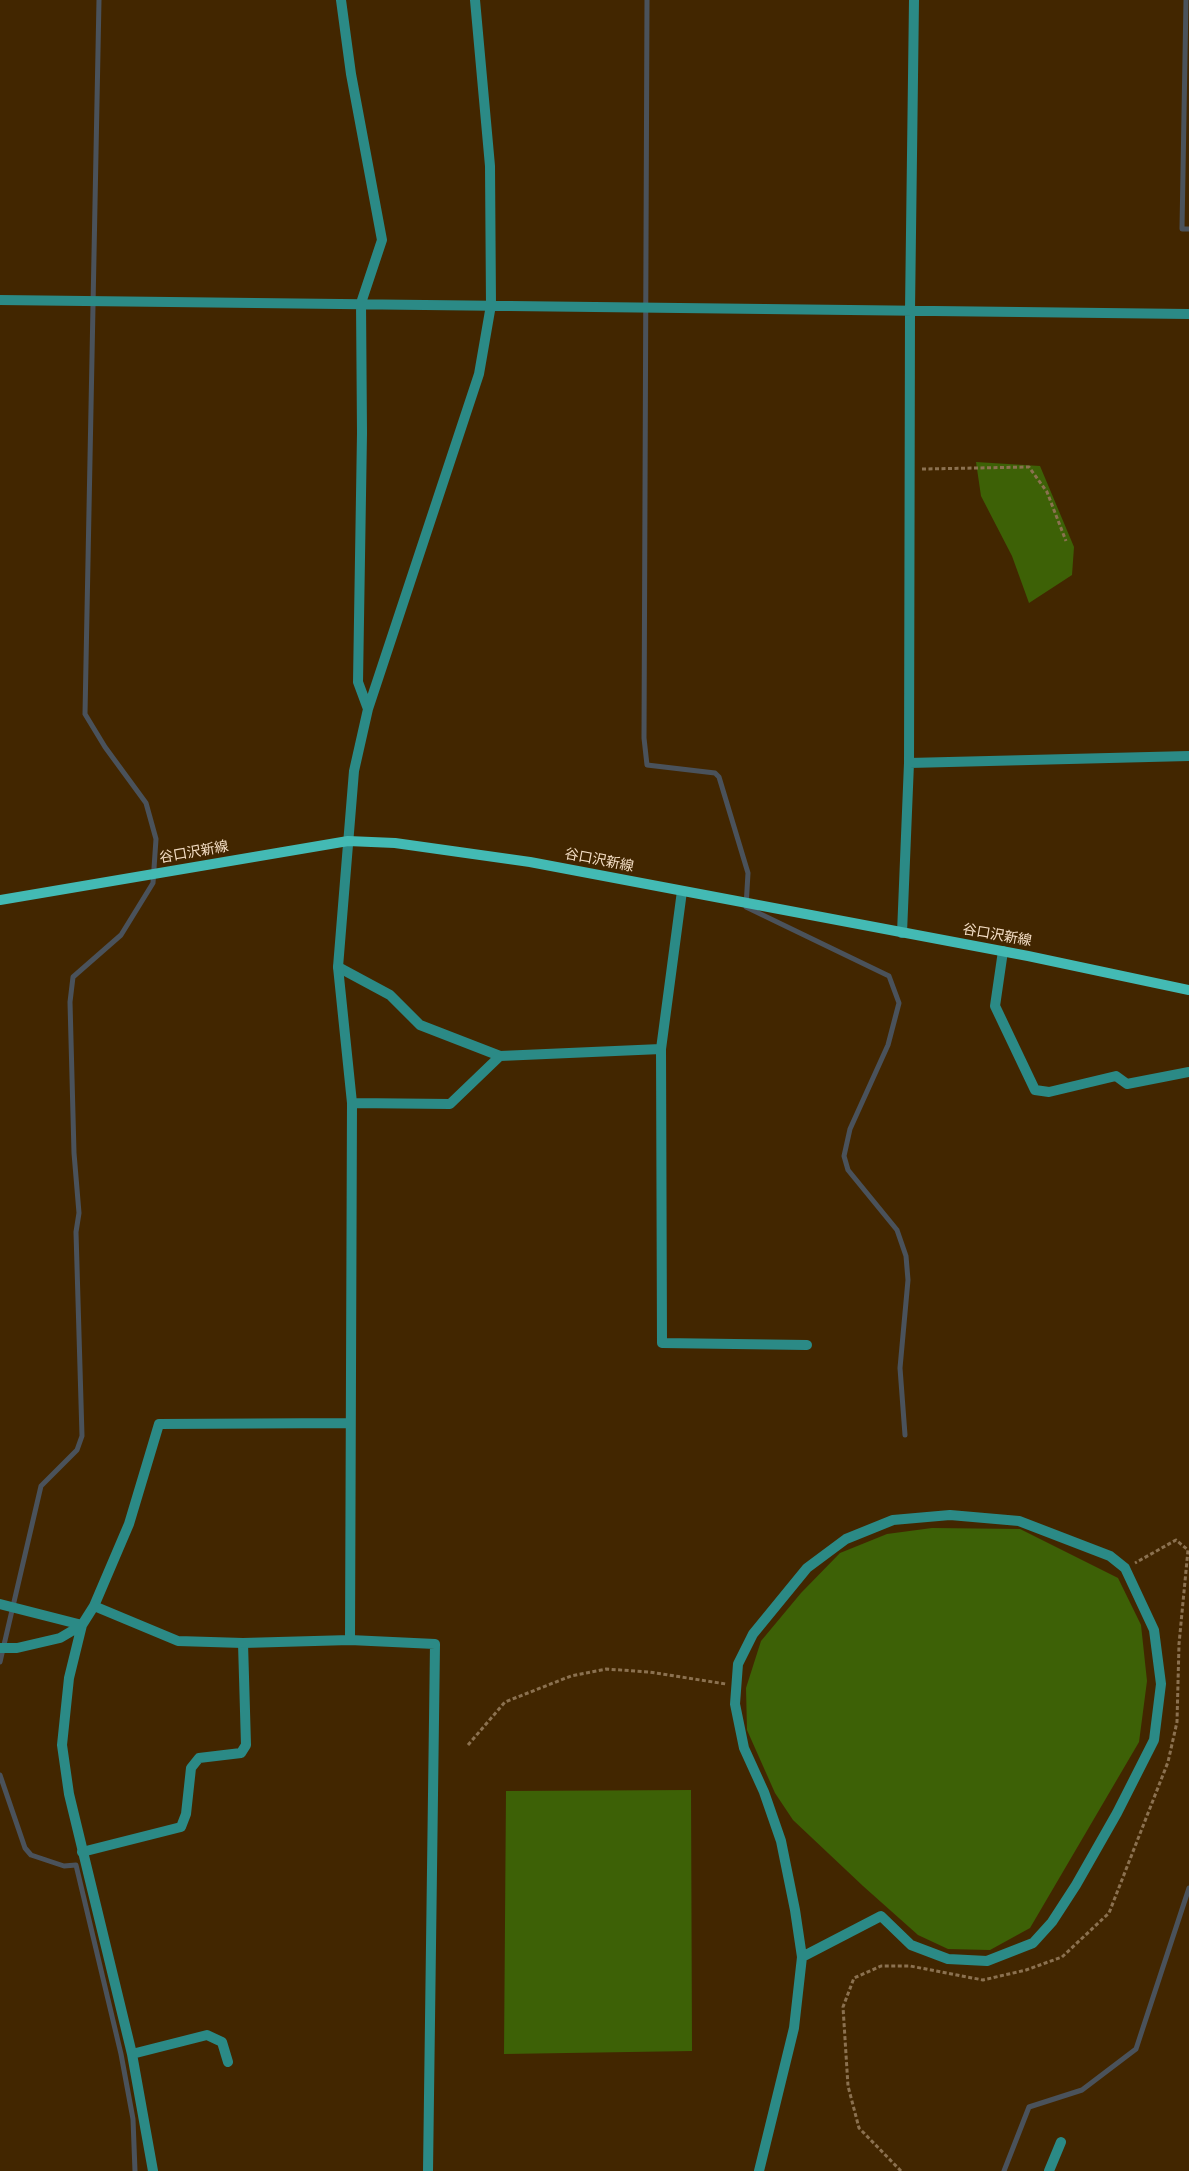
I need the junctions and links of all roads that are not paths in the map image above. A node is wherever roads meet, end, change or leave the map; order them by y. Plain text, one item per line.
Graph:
1 (341, 0) edge
2 (475, 0) edge
3 (914, 0) edge
4 (0, 300) edge
5 (361, 303) junction
6 (491, 305) junction
7 (910, 310) junction
8 (1189, 314) edge
9 (368, 709) junction
10 (1189, 756) edge
11 (910, 763) junction
12 (348, 841) junction
13 (682, 891) junction
14 (0, 900) edge
15 (902, 933) junction
16 (1003, 951) junction
17 (338, 967) junction
18 (1189, 990) edge
19 (661, 1048) junction
20 (500, 1056) junction
21 (1189, 1072) edge
22 (352, 1103) junction
23 (807, 1346) dead end
24 (350, 1423) junction
25 (0, 1604) edge
26 (94, 1606) junction
27 (82, 1625) junction
28 (350, 1640) junction
29 (243, 1643) junction
30 (0, 1648) edge
31 (82, 1852) junction
32 (802, 1957) junction
33 (132, 2054) junction
34 (228, 2062) dead end
35 (1061, 2142) dead end
36 (153, 2171) edge
37 (428, 2171) edge
38 (759, 2171) edge
39 (1049, 2171) edge

1 - 5 street
2 - 6 street
3 - 7 street
4 - 5 street
5 - 6 street
5 - 9 street
6 - 7 street
6 - 9 street
7 - 8 street
7 - 11 street
9 - 12 street
10 - 11 street
11 - 15 street
12 - 13 main road, 谷口沢新線
12 - 14 main road, 谷口沢新線
12 - 17 street
13 - 15 main road, 谷口沢新線
13 - 19 street
15 - 16 main road, 谷口沢新線
16 - 18 main road, 谷口沢新線
16 - 21 street
17 - 20 street
17 - 22 street
19 - 20 street
19 - 23 street
20 - 22 street
22 - 24 street
24 - 26 street
24 - 28 street
25 - 27 street
26 - 27 street
26 - 29 street
27 - 30 street
27 - 31 street
28 - 29 street
28 - 37 street
29 - 31 street
31 - 33 street
32 - 32 street
32 - 38 street
33 - 34 street
33 - 36 street
35 - 39 street

